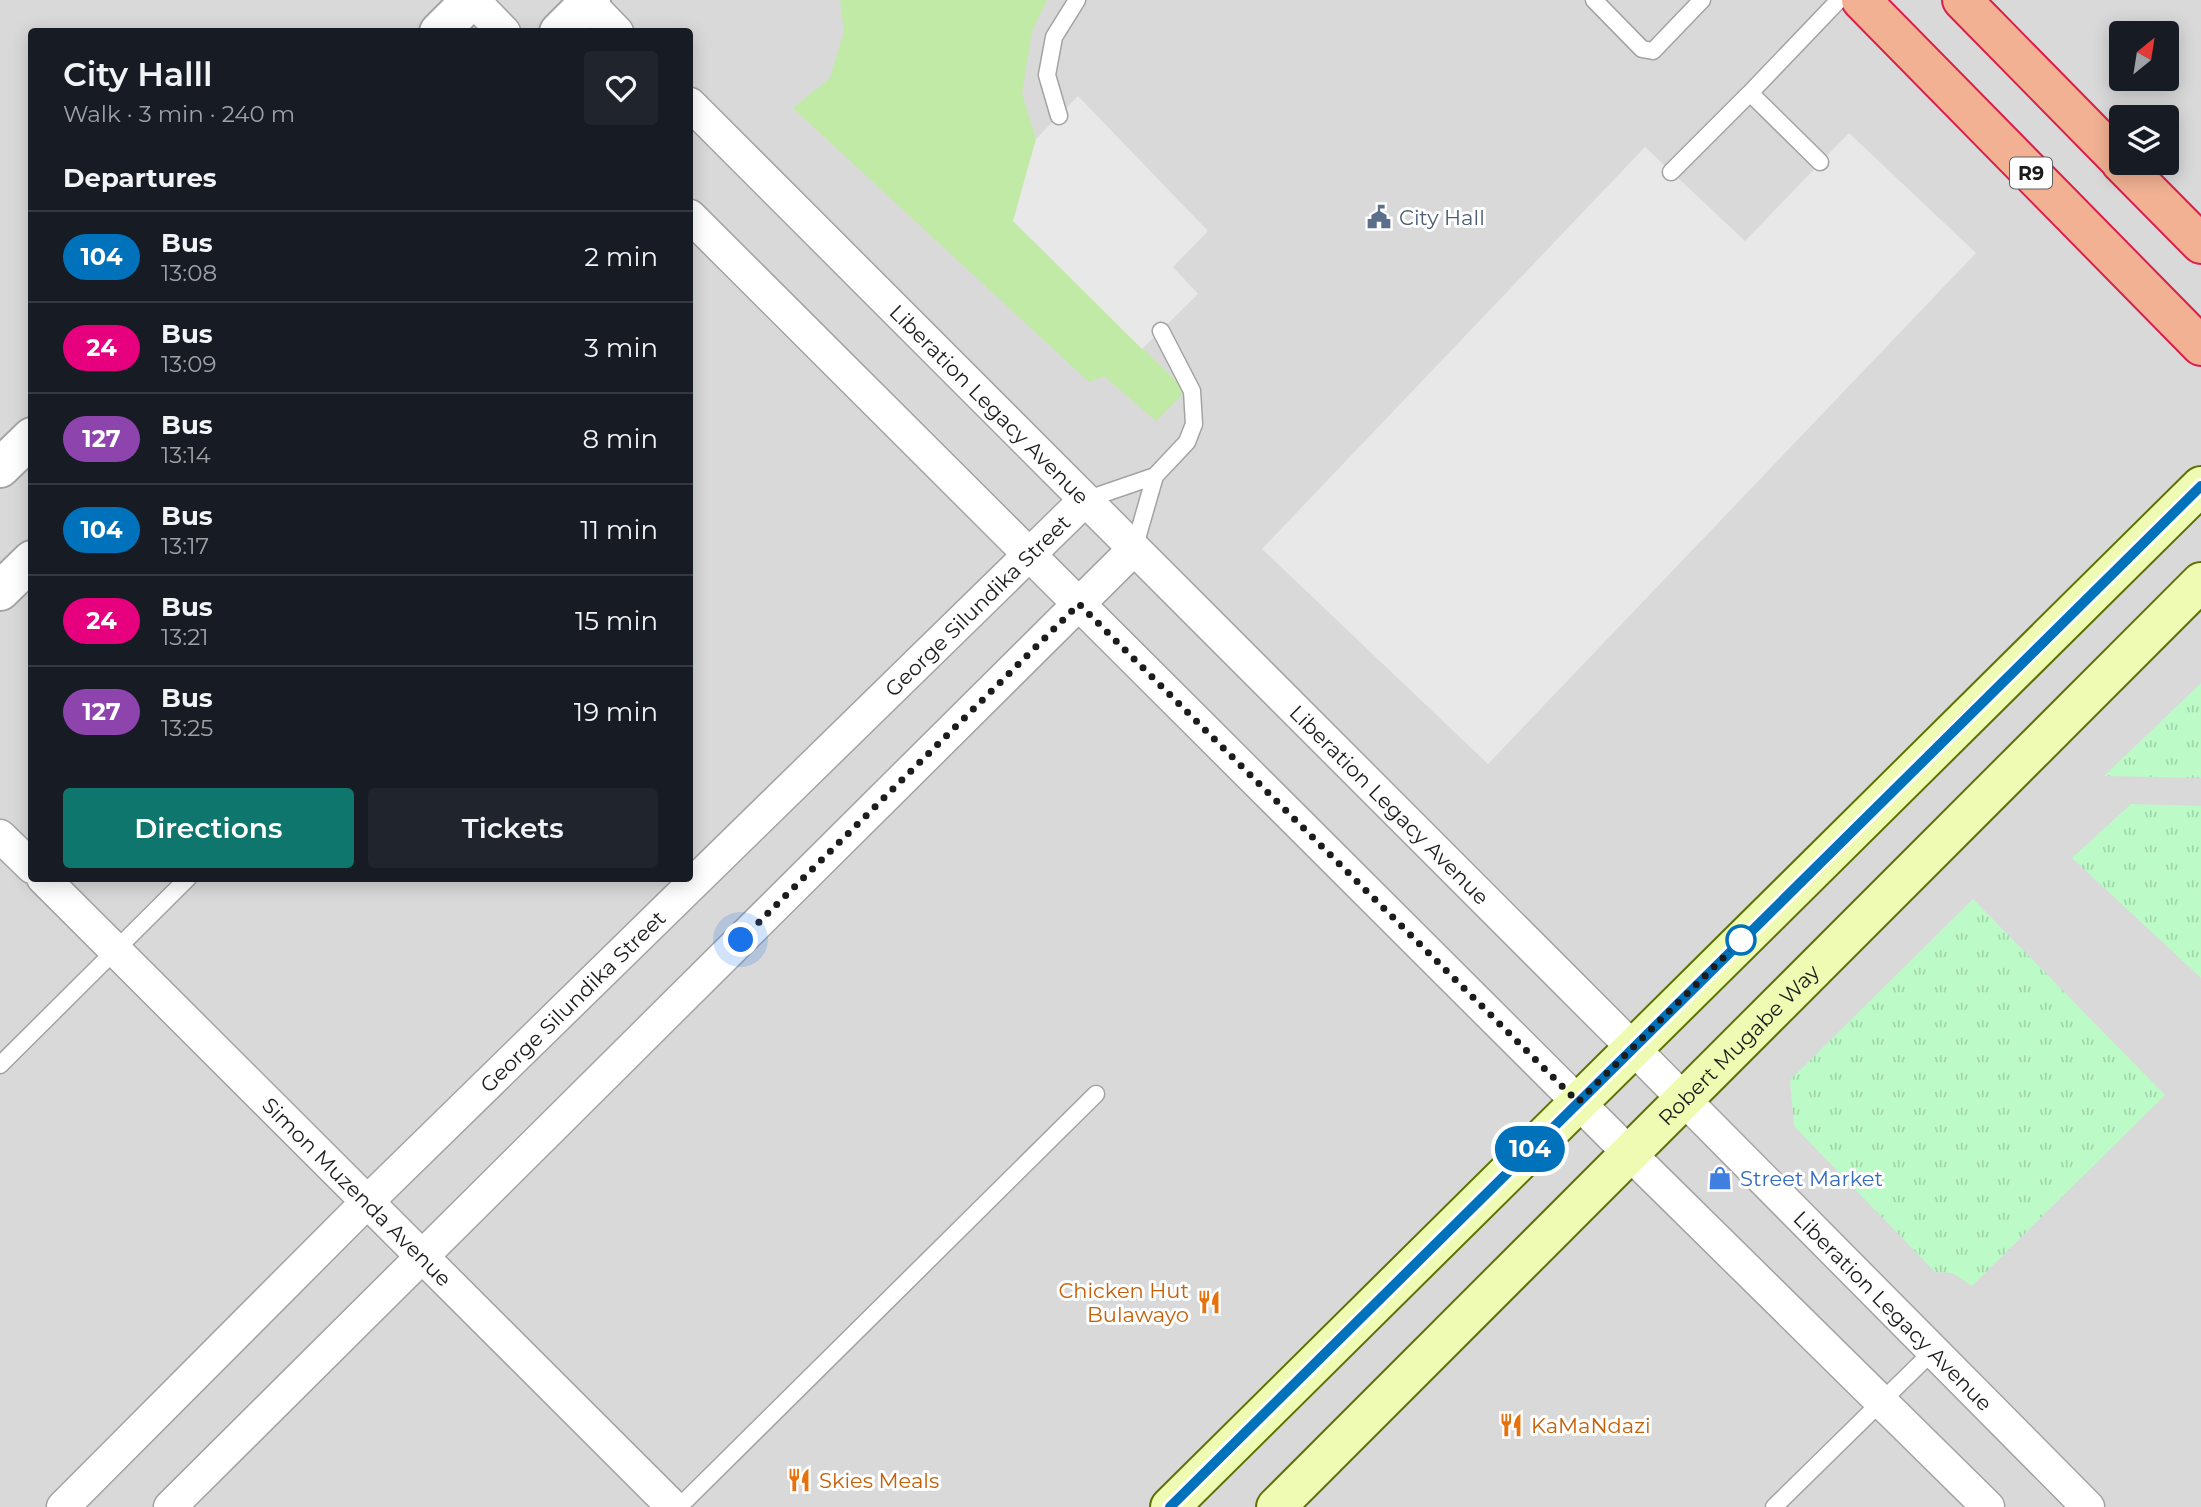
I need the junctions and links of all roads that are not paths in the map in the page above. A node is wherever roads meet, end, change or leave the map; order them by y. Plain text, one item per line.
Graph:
1 (472, 0) edge
2 (1077, 0) edge
3 (1594, 0) edge
4 (1702, 0) edge
5 (1839, 0) edge
6 (1861, 0) edge
7 (1962, 0) edge
8 (588, 1) edge
9 (443, 28) edge
10 (501, 28) edge
11 (563, 28) edge
12 (613, 28) edge
13 (1750, 93) junction
14 (693, 107) edge
15 (1059, 116) dead end
16 (2109, 150) edge
17 (1820, 162) dead end
18 (1671, 172) dead end
19 (2134, 175) edge
20 (693, 219) edge
21 (2201, 244) edge
22 (1161, 331) dead end
23 (2201, 346) edge
24 (28, 441) edge
25 (0, 468) edge
26 (1156, 476) junction
27 (2201, 486) edge
28 (1085, 500) junction
29 (1134, 549) junction
30 (1029, 554) junction
31 (28, 563) edge
32 (2201, 582) edge
33 (0, 591) edge
34 (1079, 604) junction
35 (0, 836) edge
36 (28, 863) edge
37 (47, 882) edge
38 (184, 882) edge
39 (115, 950) junction
40 (1632, 1047) junction
41 (0, 1065) edge
42 (1096, 1094) dead end
43 (1683, 1099) junction
44 (1578, 1102) junction
45 (1629, 1153) junction
46 (367, 1202) junction
47 (423, 1257) junction
48 (1933, 1351) junction
49 (1881, 1401) junction
50 (63, 1507) edge
51 (170, 1507) edge
52 (673, 1507) edge
53 (680, 1507) edge
54 (1170, 1507) edge
55 (1276, 1507) edge
56 (1774, 1507) edge
57 (1988, 1507) edge
58 (2088, 1507) edge

1 - 9 street
1 - 10 street
2 - 15 lane
3 - 4 lane
5 - 13 lane
6 - 23 highway, R9
7 - 16 highway
8 - 11 street
8 - 12 street
13 - 17 lane
13 - 18 lane
14 - 28 street, Liberation Legacy Avenue
19 - 21 highway
20 - 30 street
22 - 26 lane
24 - 25 street
26 - 28 lane
26 - 29 lane
27 - 40 main road
28 - 29 street, Liberation Legacy Avenue
28 - 30 street, George Silundika Street
29 - 34 street
29 - 40 street, Liberation Legacy Avenue
30 - 34 street
30 - 46 street, George Silundika Street
31 - 33 street
32 - 43 main road, Robert Mugabe Way
34 - 44 street
34 - 47 street
35 - 36 street
37 - 39 street, Simon Muzenda Avenue
38 - 39 lane
39 - 41 lane
39 - 46 street, Simon Muzenda Avenue
40 - 43 street, Liberation Legacy Avenue
40 - 44 main road
42 - 53 lane
43 - 45 main road, Robert Mugabe Way
43 - 48 street, Liberation Legacy Avenue
44 - 45 street
44 - 54 main road
45 - 49 street
45 - 55 main road, Robert Mugabe Way
46 - 47 street, Simon Muzenda Avenue
46 - 50 street, George Silundika Street
47 - 51 street
47 - 52 street, Simon Muzenda Avenue
48 - 49 lane
48 - 58 street, Liberation Legacy Avenue
49 - 56 lane
49 - 57 street

